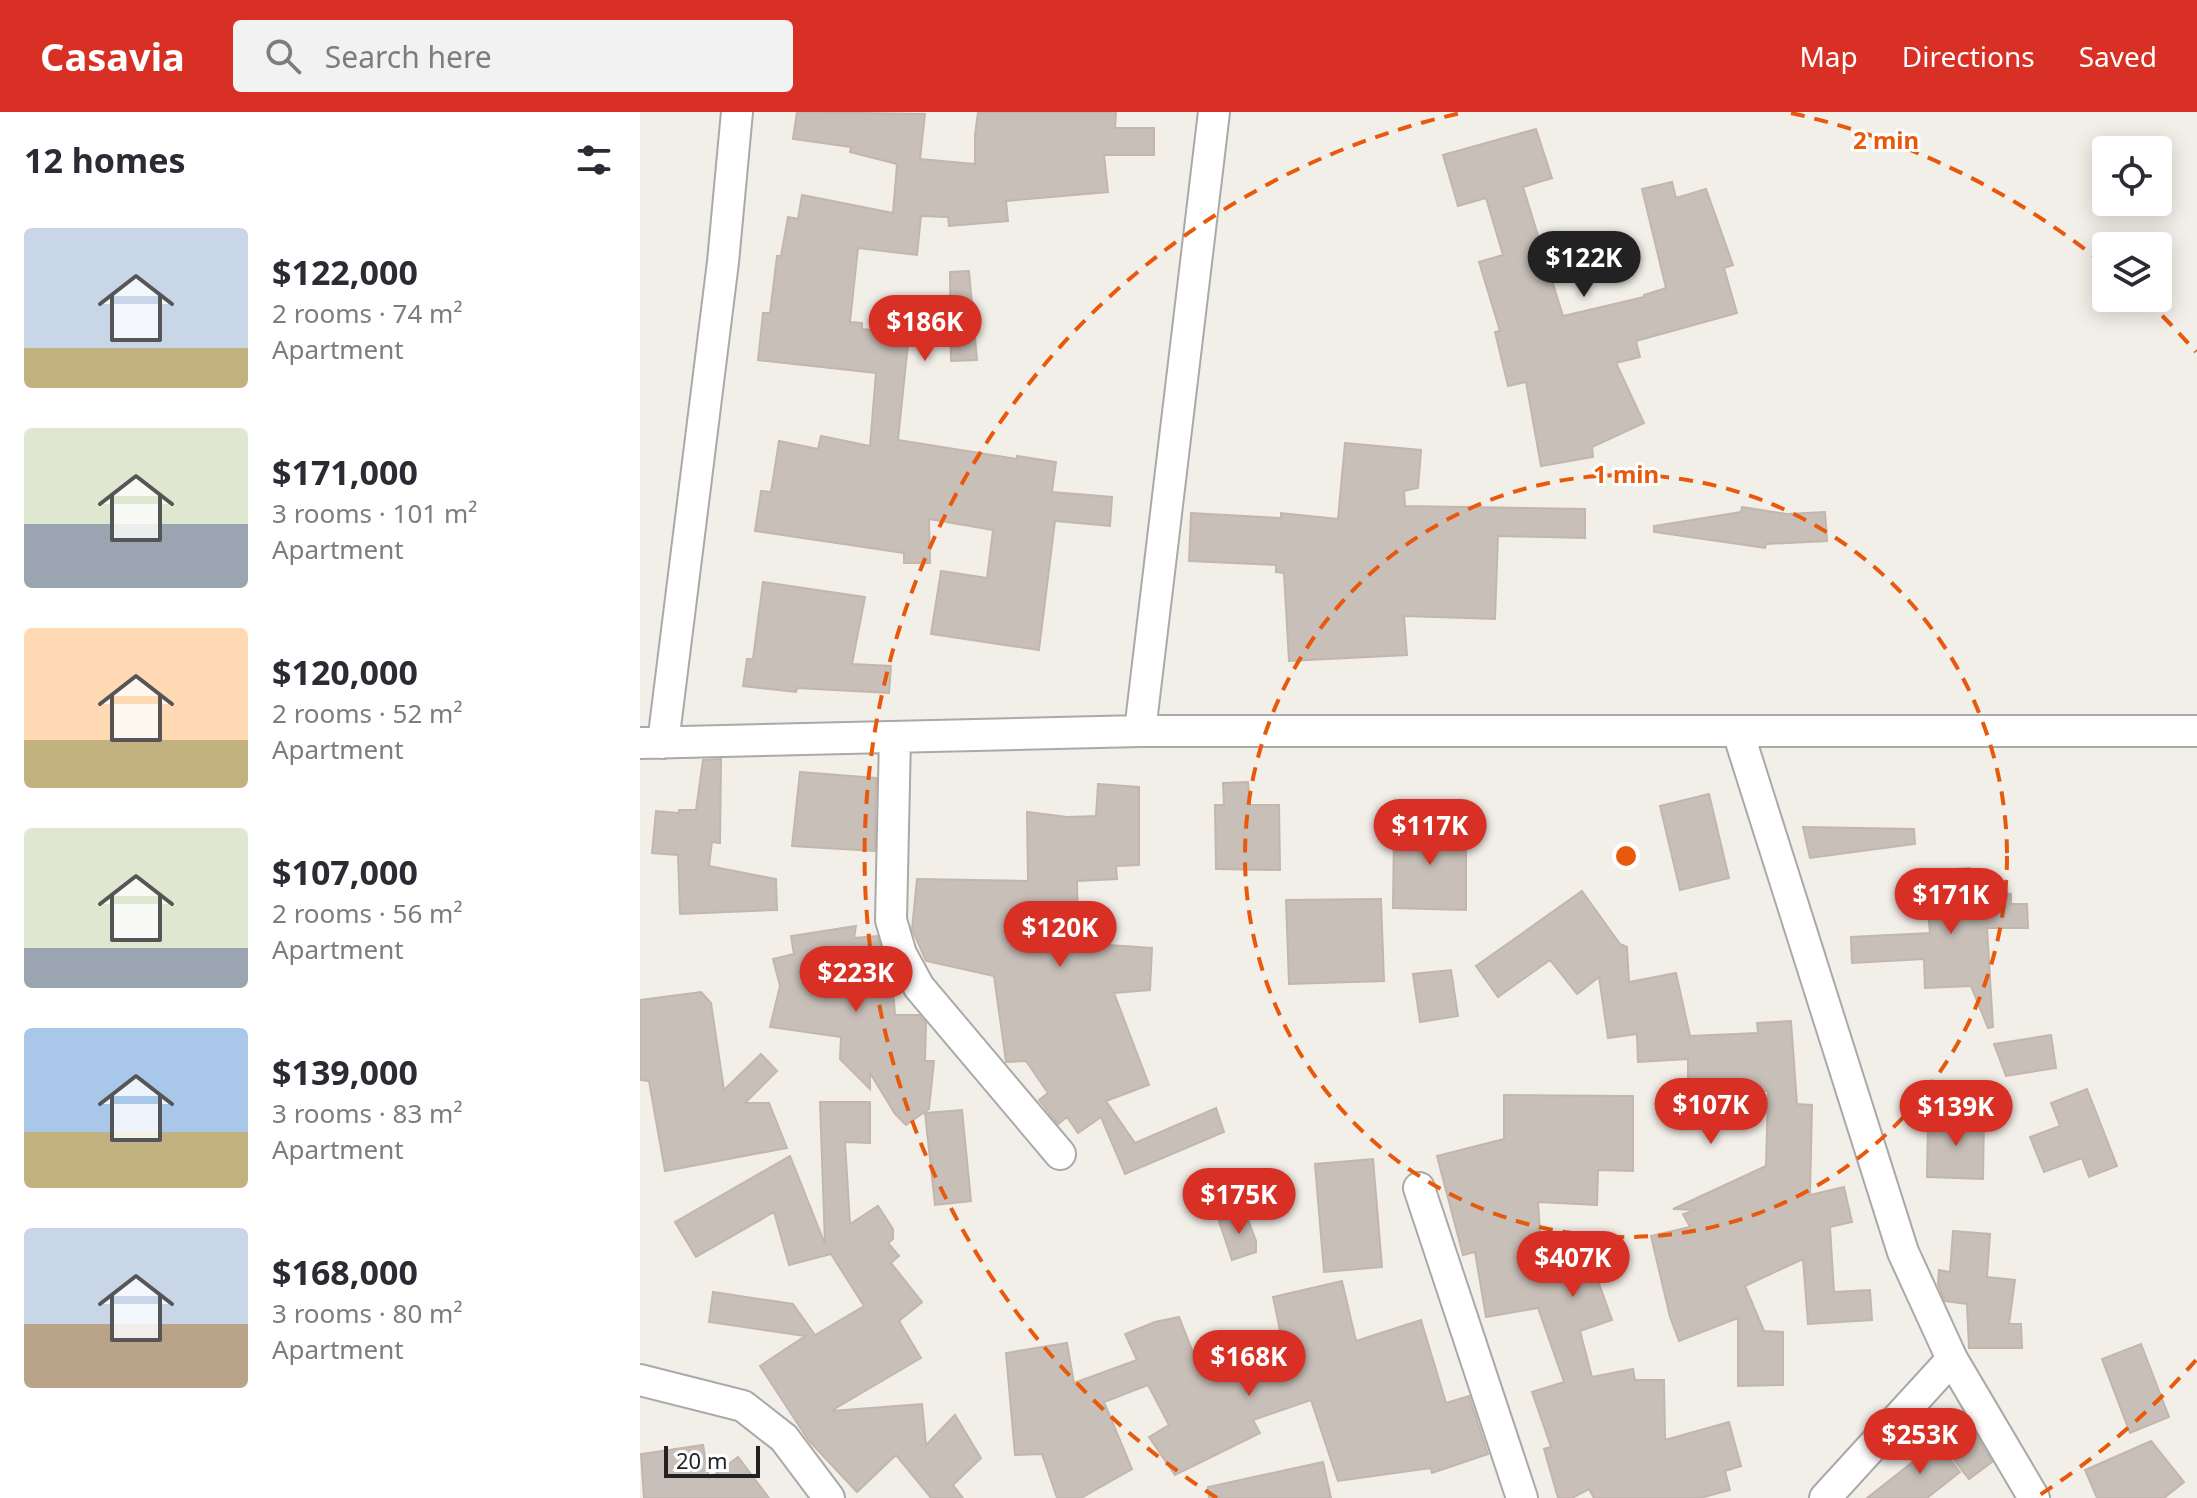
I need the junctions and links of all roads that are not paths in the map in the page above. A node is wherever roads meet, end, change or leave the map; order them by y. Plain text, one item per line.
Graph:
1 (737, 112) edge
2 (1214, 112) edge
3 (1140, 731) junction
4 (2197, 731) edge
5 (1738, 732) junction
6 (895, 737) junction
7 (652, 743) edge
8 (1060, 1154) dead end
9 (1419, 1188) dead end
10 (1952, 1359) junction
11 (640, 1380) edge
12 (829, 1498) edge
13 (1522, 1498) edge
14 (1825, 1498) edge
15 (2034, 1498) edge

1 - 7 street
2 - 3 street
3 - 5 street
3 - 6 street
4 - 5 street
5 - 10 street
6 - 7 street
6 - 8 street
9 - 13 street
10 - 14 street
10 - 15 street
11 - 12 street

